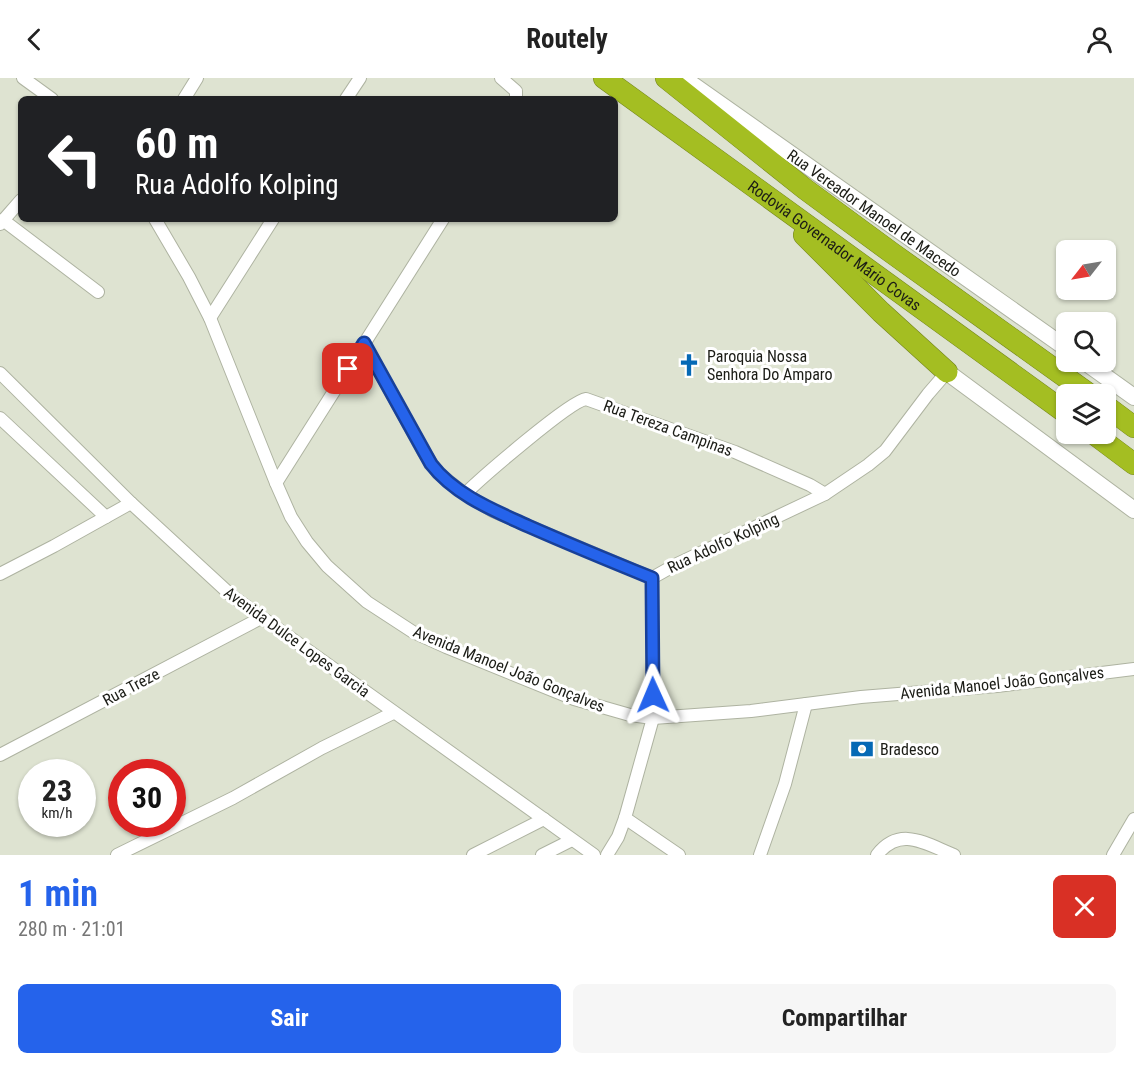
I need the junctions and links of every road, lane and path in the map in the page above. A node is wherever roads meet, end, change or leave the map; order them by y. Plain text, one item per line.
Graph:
1 (23, 78) edge
2 (197, 78) edge
3 (360, 78) edge
4 (501, 78) edge
5 (603, 78) edge
6 (666, 78) edge
7 (683, 78) edge
8 (48, 96) edge
9 (186, 96) edge
10 (348, 96) edge
11 (517, 96) edge
12 (763, 194) junction
13 (18, 203) edge
14 (2, 222) edge
15 (157, 222) edge
16 (271, 222) edge
17 (441, 222) edge
18 (98, 292) dead end
19 (210, 318) junction
20 (1056, 341) edge
21 (364, 343) junction
22 (947, 372) junction
23 (1098, 372) edge
24 (0, 373) edge
25 (1075, 384) edge
26 (1134, 398) edge
27 (1056, 406) edge
28 (1116, 414) edge
29 (0, 418) edge
30 (1134, 427) edge
31 (1107, 444) edge
32 (1134, 464) edge
33 (276, 483) junction
34 (465, 494) junction
35 (825, 494) junction
36 (131, 502) junction
37 (1134, 510) edge
38 (106, 517) junction
39 (0, 574) edge
40 (652, 578) junction
41 (261, 618) junction
42 (1134, 669) edge
43 (806, 704) junction
44 (393, 713) junction
45 (653, 718) junction
46 (0, 755) edge
47 (626, 818) junction
48 (544, 819) junction
49 (1134, 819) edge
50 (572, 840) junction
51 (117, 855) edge
52 (473, 855) edge
53 (542, 855) edge
54 (594, 855) edge
55 (607, 855) edge
56 (679, 855) edge
57 (760, 855) edge
58 (878, 855) edge
59 (954, 855) edge
60 (1113, 855) edge

1 - 8 street
2 - 9 street
3 - 10 street
4 - 11 street
5 - 12 highway, Rodovia Governador Mário Covas
6 - 25 highway, Rodovia Governador Mário Covas
7 - 20 street, Rua Vereador Manoel de Macedo
12 - 22 highway
12 - 27 highway, Rodovia Governador Mário Covas
13 - 14 street
14 - 18 street
15 - 19 street, Avenida Manoel João Gonçalves
16 - 19 street
17 - 21 street
19 - 33 street, Avenida Manoel João Gonçalves
21 - 33 street
21 - 34 street, Rua Adolfo Kolping
22 - 35 street, Rua Adolfo Kolping
22 - 37 street
23 - 26 street
24 - 36 street, Avenida Dulce Lopes Garcia
28 - 30 highway
29 - 38 street
31 - 32 highway
33 - 45 street, Avenida Manoel João Gonçalves
34 - 35 street, Rua Tereza Campinas
34 - 40 street, Rua Adolfo Kolping
35 - 40 street, Rua Adolfo Kolping
36 - 38 street
36 - 41 street, Avenida Dulce Lopes Garcia
38 - 39 street
40 - 45 street
41 - 44 street, Avenida Dulce Lopes Garcia
41 - 46 street, Rua Treze
42 - 43 street, Avenida Manoel João Gonçalves
43 - 45 street, Avenida Manoel João Gonçalves
43 - 57 street
44 - 48 street, Avenida Dulce Lopes Garcia
44 - 51 street
45 - 47 street
47 - 55 street
47 - 56 street
48 - 50 street, Avenida Dulce Lopes Garcia
48 - 52 street
49 - 60 street
50 - 53 street
50 - 54 street, Avenida Dulce Lopes Garcia
58 - 59 street

